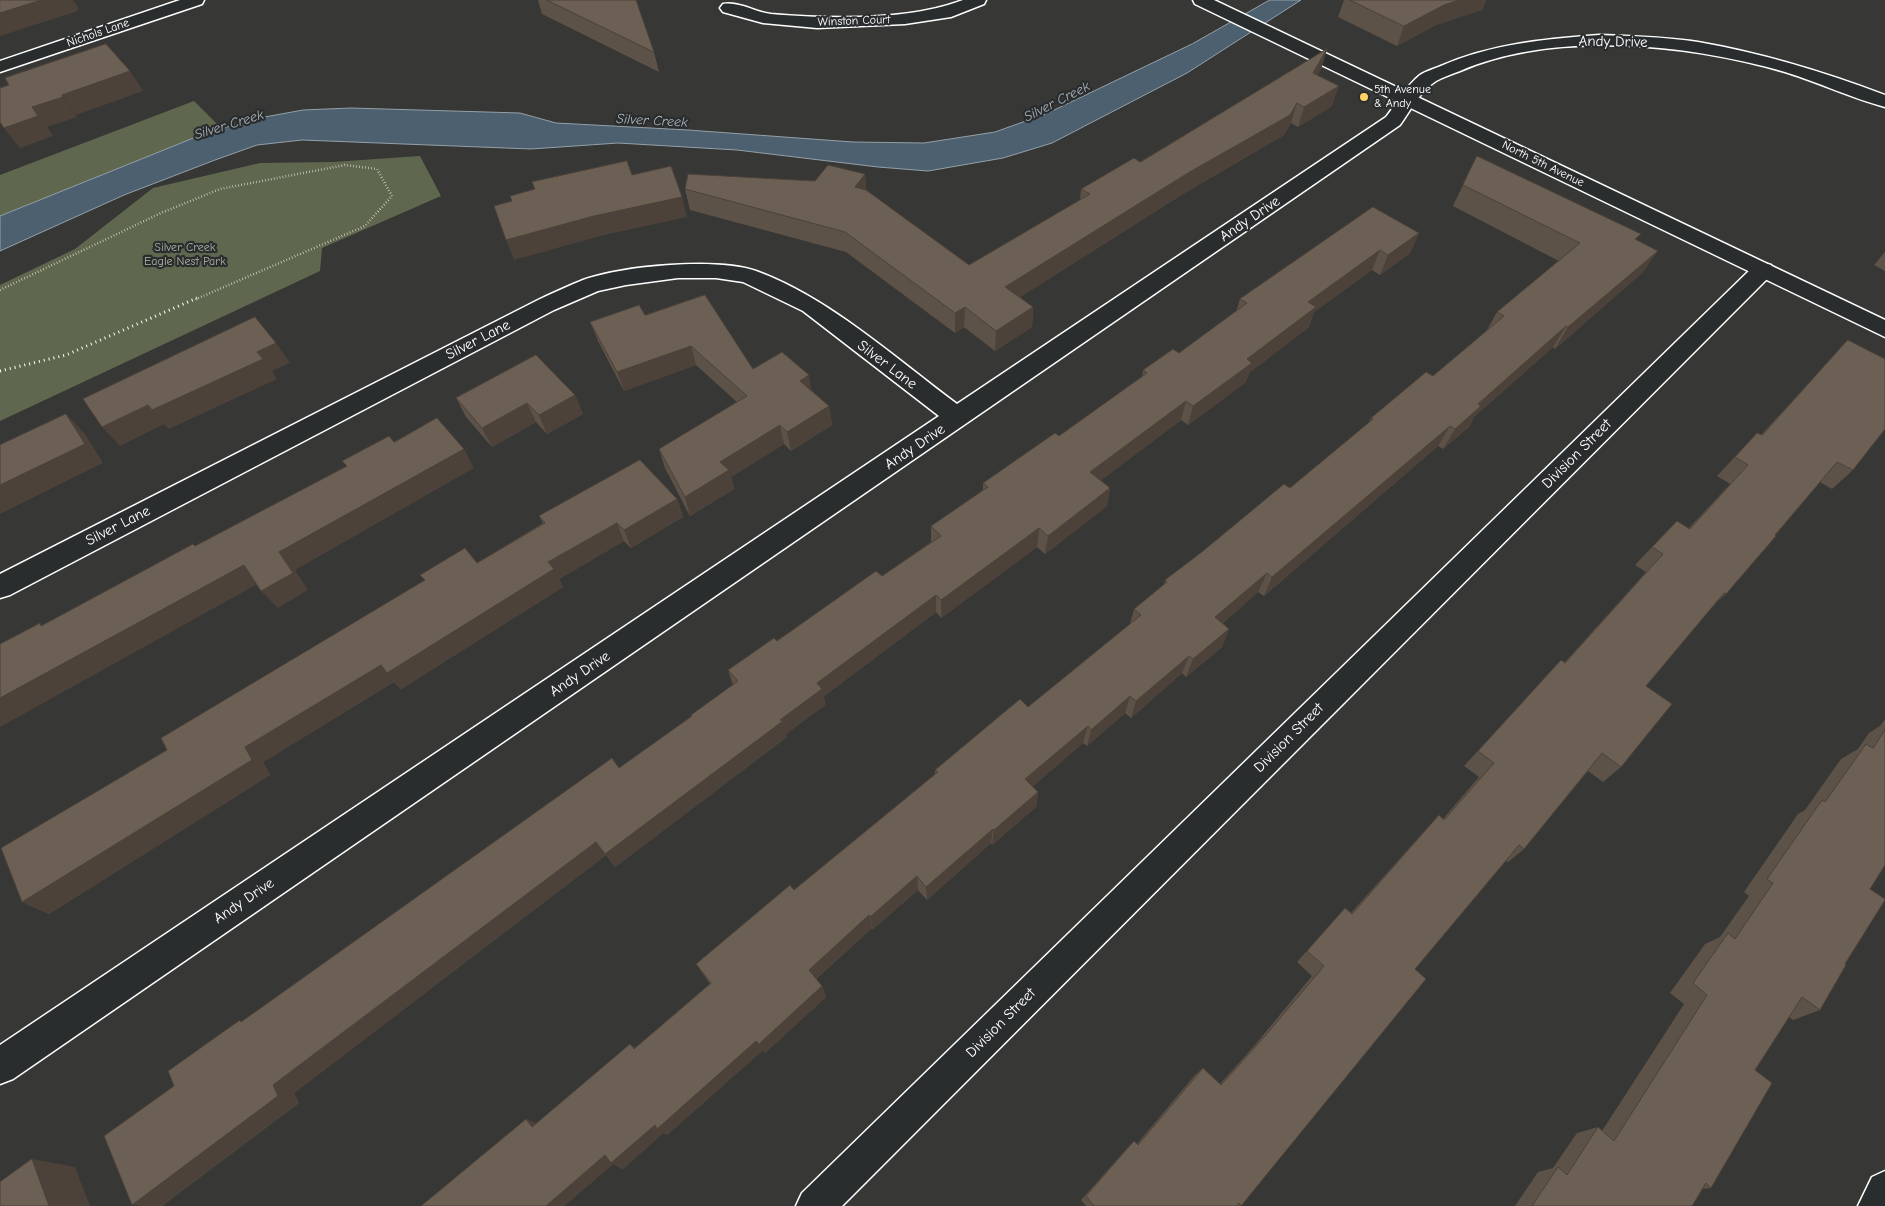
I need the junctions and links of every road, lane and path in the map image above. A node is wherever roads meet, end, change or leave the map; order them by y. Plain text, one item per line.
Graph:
1 (196, 0) edge
2 (978, 0) edge
3 (1201, 0) edge
4 (729, 8) dead end
5 (0, 67) edge
6 (1410, 100) junction
7 (1885, 101) edge
8 (1763, 270) junction
9 (0, 290) edge
10 (1885, 329) edge
11 (0, 371) edge
12 (958, 418) junction
13 (0, 587) edge
14 (0, 1066) edge
15 (1885, 1190) edge
16 (815, 1206) edge
17 (1877, 1206) edge

1 - 5 street, Nichols Lane
2 - 4 street, Winston Court
3 - 6 street, North 5th Avenue
6 - 7 street, Andy Drive
6 - 8 street, North 5th Avenue
6 - 12 street, Andy Drive
8 - 10 street, North 5th Avenue
8 - 16 street, Division Street
9 - 11 path
12 - 13 street, Silver Lane
12 - 14 street, Andy Drive
15 - 17 street

